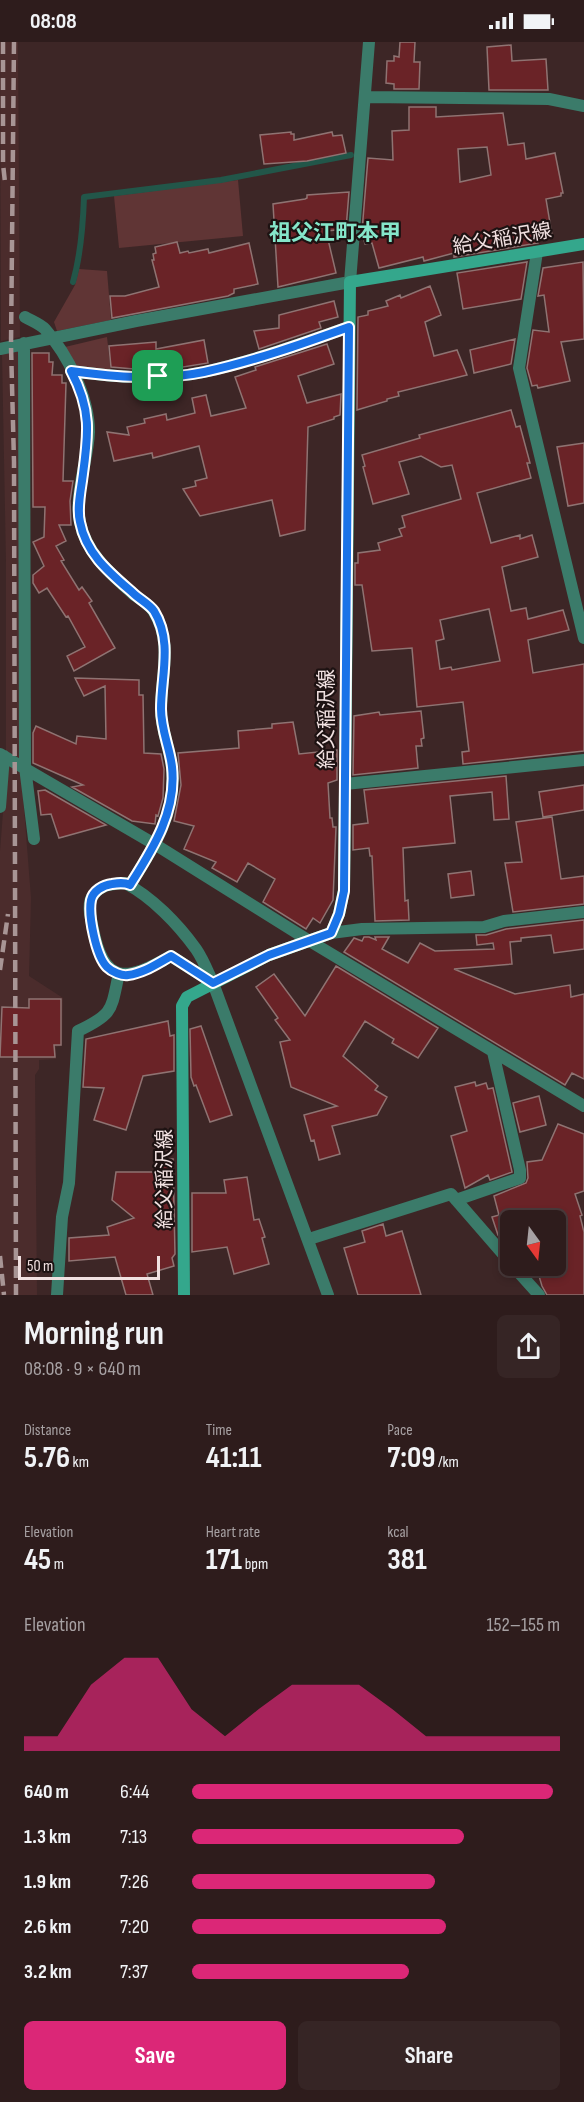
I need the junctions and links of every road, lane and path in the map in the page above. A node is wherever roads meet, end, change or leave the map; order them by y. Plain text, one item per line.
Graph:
1 (369, 42) edge
2 (365, 97) junction
3 (584, 106) edge
4 (584, 244) edge
5 (537, 252) junction
6 (350, 282) junction
7 (25, 317) dead end
8 (349, 327) junction
9 (51, 338) junction
10 (24, 344) junction
11 (0, 349) edge
12 (71, 371) junction
13 (584, 638) edge
14 (2, 755) edge
15 (584, 760) edge
16 (25, 767) junction
17 (345, 784) junction
18 (0, 807) edge
19 (34, 839) dead end
20 (156, 844) junction
21 (130, 885) junction
22 (584, 912) edge
23 (331, 933) junction
24 (308, 940) junction
25 (119, 973) junction
26 (213, 983) junction
27 (493, 1052) junction
28 (584, 1106) edge
29 (456, 1200) junction
30 (309, 1239) junction
31 (500, 1251) edge
32 (522, 1276) edge
33 (57, 1295) edge
34 (184, 1295) edge
35 (328, 1295) edge
36 (538, 1295) edge

1 - 2 street
2 - 3 street
2 - 6 street
4 - 5 main road, 給父稲沢線
5 - 6 main road, 給父稲沢線
5 - 13 street
6 - 8 main road, 給父稲沢線
6 - 9 street
7 - 9 street
8 - 12 street
8 - 17 main road, 給父稲沢線
9 - 10 street
9 - 12 street
10 - 11 street
10 - 16 street
12 - 20 street
14 - 16 street
14 - 18 street
15 - 17 street
16 - 19 street
16 - 20 street
17 - 23 main road, 給父稲沢線
20 - 21 street
20 - 24 street
21 - 25 street
21 - 26 street
22 - 23 street
23 - 24 main road, 給父稲沢線
24 - 26 main road, 給父稲沢線
24 - 27 street
25 - 26 street
25 - 33 street
26 - 30 street
26 - 34 main road, 給父稲沢線
27 - 28 street
27 - 29 street
29 - 30 street
29 - 31 street
30 - 35 street
32 - 36 street

